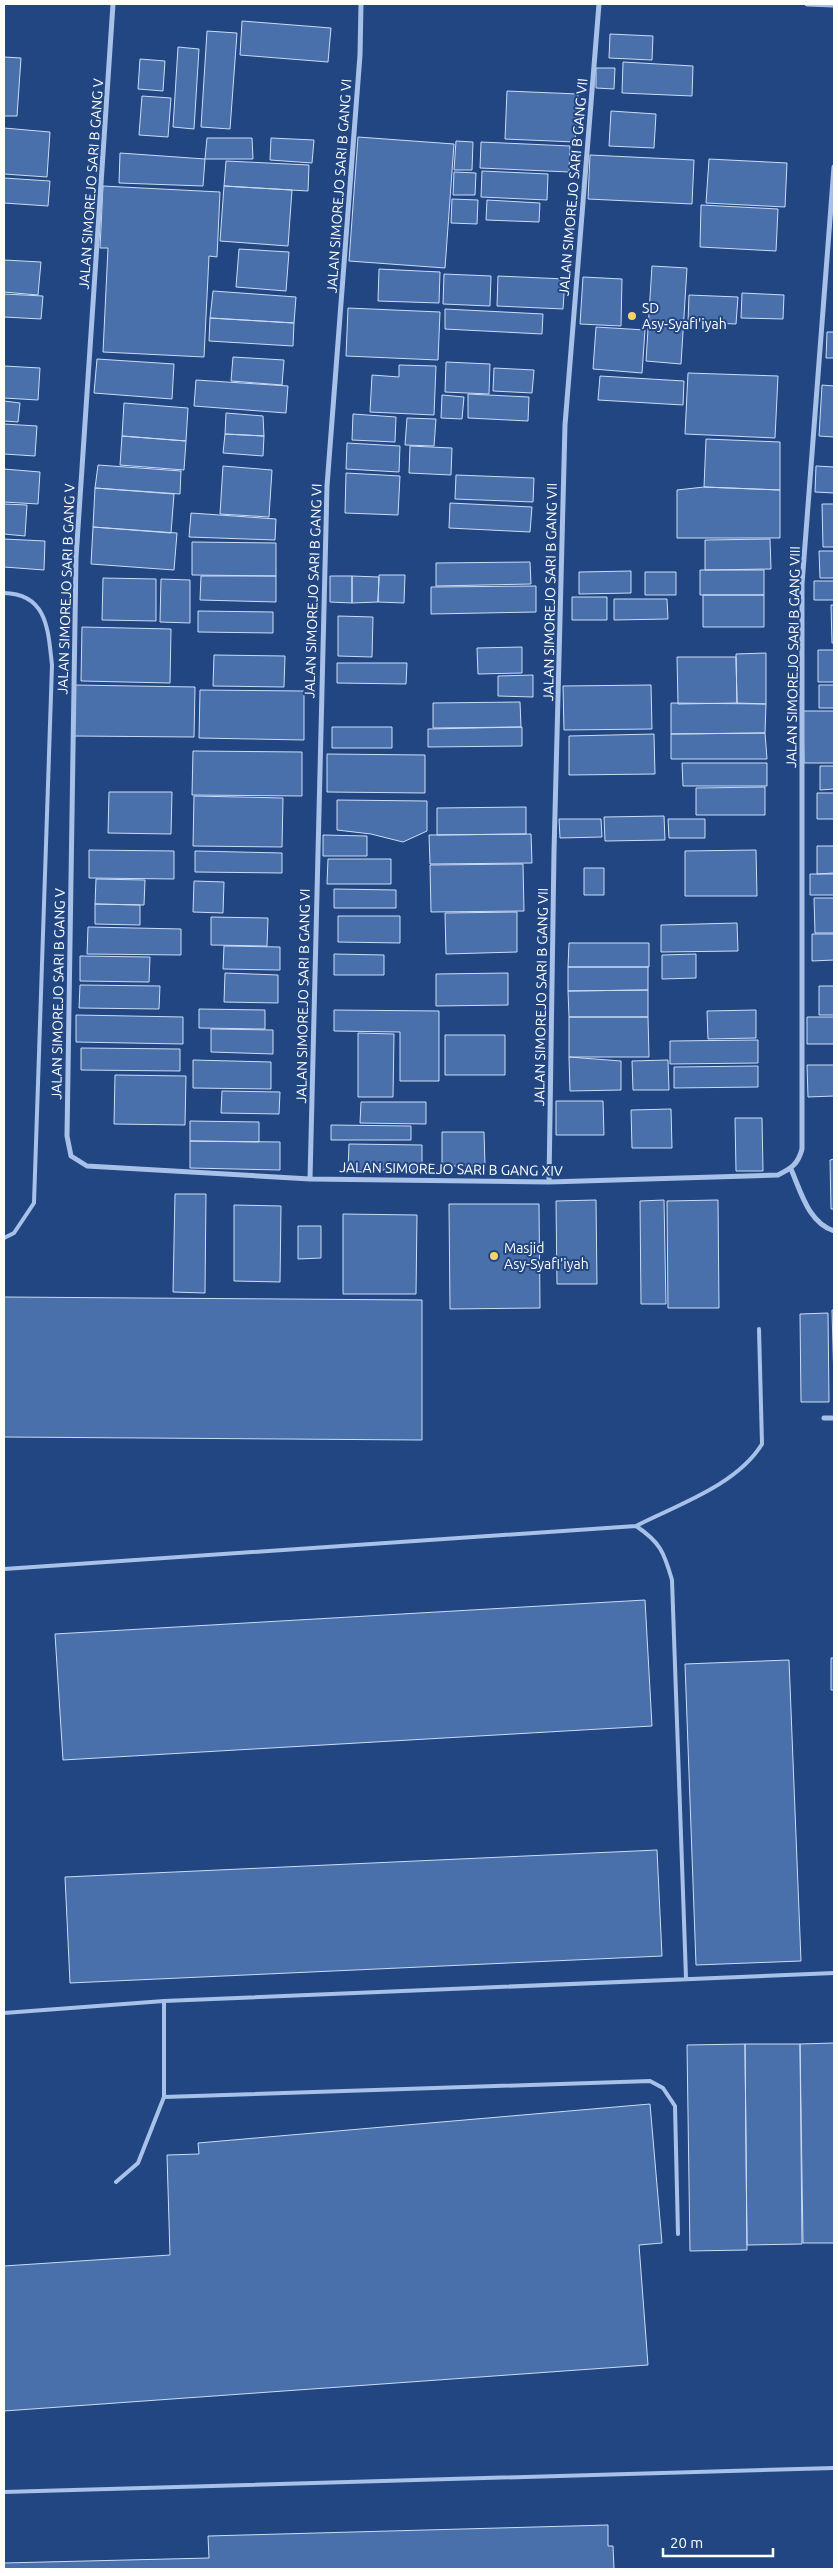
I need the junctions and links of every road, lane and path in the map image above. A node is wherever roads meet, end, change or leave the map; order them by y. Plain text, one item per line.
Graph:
1 (113, 4) edge
2 (361, 4) edge
3 (600, 4) edge
4 (807, 4) edge
5 (834, 5) edge
6 (834, 167) edge
7 (4, 593) edge
8 (87, 1166) joint
9 (791, 1169) junction
10 (310, 1179) junction
11 (549, 1182) junction
12 (834, 1231) edge
13 (4, 1238) edge
14 (759, 1329) dead end
15 (824, 1418) dead end
16 (834, 1418) edge
17 (636, 1526) junction
18 (4, 1569) edge
19 (834, 1974) edge
20 (686, 1978) junction
21 (164, 2001) junction
22 (4, 2014) edge
23 (164, 2097) junction
24 (116, 2182) dead end
25 (678, 2234) dead end
26 (834, 2468) edge
27 (4, 2492) edge

1 - 8 street, JALAN SIMOREJO SARI B GANG V
2 - 10 street, JALAN SIMOREJO SARI B GANG VI
3 - 11 street, JALAN SIMOREJO SARI B GANG VII
4 - 5 street
6 - 9 street, JALAN SIMOREJO SARI B GANG VIII
7 - 13 lane
8 - 10 street, JALAN SIMOREJO SARI B GANG XIV
9 - 11 street, JALAN SIMOREJO SARI B GANG XIV
9 - 12 street
10 - 11 street, JALAN SIMOREJO SARI B GANG XIV
14 - 17 lane
15 - 16 street
17 - 18 lane
17 - 20 lane
19 - 20 lane
20 - 21 lane
21 - 22 lane
21 - 23 lane
23 - 24 lane
23 - 25 lane
26 - 27 lane

